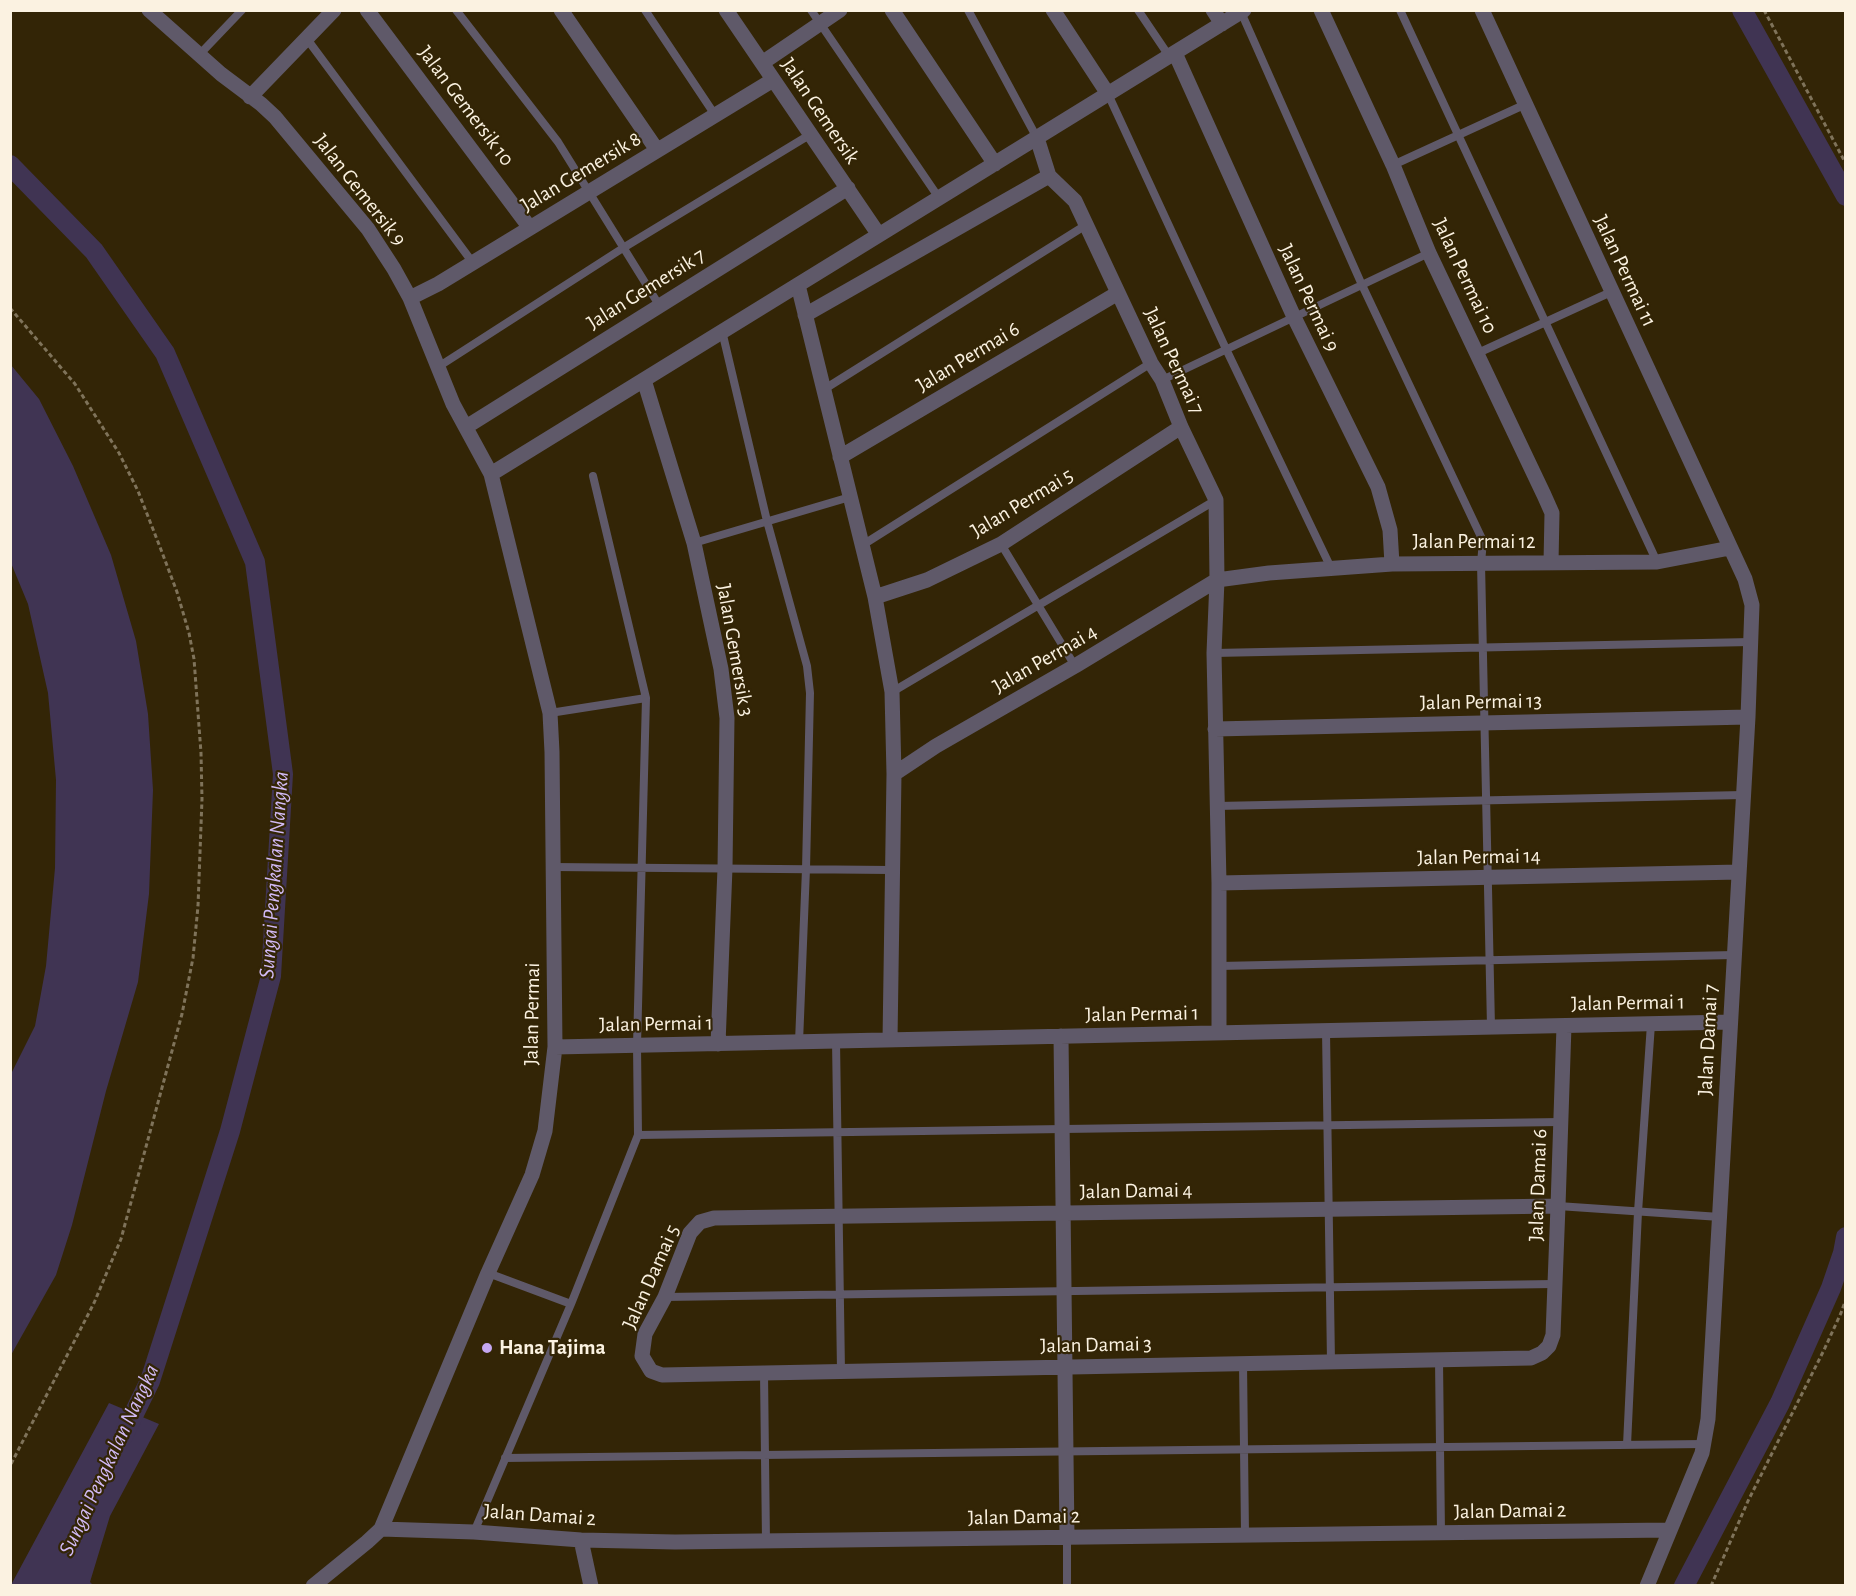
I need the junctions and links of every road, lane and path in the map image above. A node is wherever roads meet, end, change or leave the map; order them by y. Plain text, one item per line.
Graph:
1 (148, 10) edge
2 (242, 10) edge
3 (334, 10) edge
4 (367, 10) edge
5 (456, 10) edge
6 (561, 10) edge
7 (645, 10) edge
8 (726, 10) edge
9 (811, 10) edge
10 (840, 10) edge
11 (892, 10) edge
12 (968, 10) edge
13 (1053, 10) edge
14 (1138, 10) edge
15 (1213, 10) edge
16 (1321, 10) edge
17 (1400, 10) edge
18 (1482, 10) edge
19 (1764, 10) edge
20 (1242, 11) edge
21 (820, 24) junction
22 (1222, 24) junction
23 (307, 39) junction
24 (199, 55) junction
25 (1172, 55) junction
26 (762, 63) junction
27 (773, 80) junction
28 (1108, 94) junction
29 (250, 97) junction
30 (1527, 104) junction
31 (715, 115) junction
32 (811, 134) junction
33 (1458, 135) junction
34 (1037, 138) junction
35 (657, 150) junction
36 (995, 164) junction
37 (1845, 164) edge
38 (1393, 165) junction
39 (1049, 176) junction
40 (848, 188) junction
41 (590, 191) junction
42 (939, 198) junction
43 (1086, 225) junction
44 (530, 228) junction
45 (879, 235) junction
46 (623, 248) junction
47 (1429, 253) junction
48 (473, 263) junction
49 (798, 285) junction
50 (1362, 285) junction
51 (1611, 292) junction
52 (1118, 293) junction
53 (410, 298) junction
54 (659, 305) junction
55 (10, 308) edge
56 (805, 315) junction
57 (1294, 317) junction
58 (1545, 322) junction
59 (723, 331) junction
60 (1226, 350) junction
61 (1478, 353) junction
62 (1151, 363) junction
63 (438, 367) junction
64 (644, 380) junction
65 (1162, 380) junction
66 (823, 390) junction
67 (466, 427) junction
68 (1181, 427) junction
69 (840, 457) junction
70 (490, 474) junction
71 (593, 476) dead end
72 (850, 497) junction
73 (1216, 500) junction
74 (767, 521) junction
75 (694, 543) junction
76 (1001, 544) junction
77 (861, 546) junction
78 (1730, 549) junction
79 (1657, 562) junction
80 (1551, 563) junction
81 (1392, 564) junction
82 (1481, 564) junction
83 (1331, 568) junction
84 (1217, 580) junction
85 (875, 597) junction
86 (1038, 605) junction
87 (1751, 642) junction
88 (1483, 648) junction
89 (1214, 653) junction
90 (1075, 666) junction
91 (892, 692) junction
92 (646, 698) junction
93 (550, 713) junction
94 (1748, 717) junction
95 (1485, 723) junction
96 (1215, 729) junction
97 (894, 774) junction
98 (1743, 795) junction
99 (1486, 800) junction
100 (1217, 806) junction
101 (553, 867) junction
102 (641, 867) junction
103 (725, 868) junction
104 (806, 869) junction
105 (891, 870) junction
106 (1739, 872) junction
107 (1488, 878) junction
108 (1219, 883) junction
109 (1734, 955) junction
110 (1490, 960) junction
111 (1219, 966) junction
112 (1730, 1022) junction
113 (1651, 1024) junction
114 (1564, 1026) junction
115 (1491, 1027) junction
116 (1326, 1031) junction
117 (1220, 1033) junction
118 (1061, 1036) junction
119 (890, 1040) junction
120 (836, 1041) junction
121 (799, 1042) junction
122 (718, 1044) junction
123 (637, 1045) junction
124 (555, 1047) junction
125 (1561, 1122) junction
126 (1327, 1125) junction
127 (1062, 1129) junction
128 (837, 1132) junction
129 (638, 1135) junction
130 (1558, 1206) junction
131 (1329, 1209) junction
132 (1638, 1212) junction
133 (1063, 1213) junction
134 (839, 1216) junction
135 (1720, 1217) junction
136 (714, 1218) joint
137 (488, 1273) junction
138 (1554, 1284) junction
139 (1330, 1287) junction
140 (1064, 1291) junction
141 (840, 1294) junction
142 (665, 1297) junction
143 (1845, 1299) edge
144 (571, 1304) junction
145 (1549, 1346) joint
146 (1439, 1360) junction
147 (1331, 1362) junction
148 (645, 1363) joint
149 (1243, 1363) junction
150 (1065, 1367) junction
151 (841, 1371) junction
152 (764, 1373) junction
153 (1704, 1444) junction
154 (1627, 1445) junction
155 (1440, 1447) junction
156 (1244, 1449) junction
157 (1066, 1452) junction
158 (765, 1455) junction
159 (505, 1458) junction
160 (10, 1466) edge
161 (381, 1529) junction
162 (1668, 1530) junction
163 (474, 1532) junction
164 (1441, 1533) junction
165 (1245, 1534) junction
166 (1067, 1538) junction
167 (581, 1540) junction
168 (766, 1542) junction
169 (313, 1586) edge
170 (591, 1586) edge
171 (1067, 1586) edge
172 (1647, 1586) edge
173 (1710, 1586) edge

1 - 24 street, Jalan Gemersik 9
2 - 24 lane
3 - 23 street
4 - 44 street, Jalan Gemersik 10
5 - 41 lane
6 - 35 street
7 - 31 lane
8 - 26 street, Jalan Gemersik
9 - 21 lane
10 - 21 street
11 - 36 street
12 - 34 lane
13 - 28 street
14 - 25 lane
15 - 22 street
16 - 38 street, Jalan Permai 10
17 - 33 lane
18 - 30 street, Jalan Permai 11
19 - 37 path
20 - 22 street
20 - 50 lane
21 - 26 street
21 - 42 lane
22 - 25 street
23 - 29 street
23 - 48 lane
24 - 29 street, Jalan Gemersik 9
25 - 28 street
25 - 57 street, Jalan Permai 9
26 - 27 street, Jalan Gemersik
27 - 31 street, Jalan Gemersik 8
27 - 32 street, Jalan Gemersik
28 - 34 street
28 - 60 lane
29 - 53 street, Jalan Gemersik 9
30 - 33 lane
30 - 51 street, Jalan Permai 11
31 - 35 street, Jalan Gemersik 8
32 - 40 street, Jalan Gemersik
32 - 46 lane
33 - 38 lane
33 - 58 lane
34 - 36 street
34 - 39 street, Jalan Permai 7
35 - 41 street, Jalan Gemersik 8
36 - 42 street
38 - 47 street, Jalan Permai 10
39 - 43 street, Jalan Permai 7
39 - 56 street
40 - 45 street, Jalan Gemersik
40 - 54 street, Jalan Gemersik 7
41 - 44 street, Jalan Gemersik 8
41 - 46 lane
42 - 45 street
43 - 52 street, Jalan Permai 7
43 - 66 lane
44 - 48 street, Jalan Gemersik 8
45 - 49 street
46 - 54 lane
46 - 63 lane
47 - 50 lane
47 - 61 street, Jalan Permai 10
48 - 53 street, Jalan Gemersik 8
49 - 56 street
49 - 59 street
50 - 57 lane
50 - 82 lane
51 - 58 lane
51 - 78 street, Jalan Permai 11
52 - 62 street, Jalan Permai 7
52 - 69 street, Jalan Permai 6
53 - 63 street, Jalan Gemersik 9
54 - 67 street, Jalan Gemersik 7
55 - 160 path
56 - 66 street
57 - 60 lane
57 - 81 street, Jalan Permai 9
58 - 61 lane
58 - 79 lane
59 - 64 street
59 - 74 lane
60 - 65 lane
60 - 83 lane
61 - 80 street, Jalan Permai 10
62 - 65 street, Jalan Permai 7
62 - 77 lane
63 - 67 street, Jalan Gemersik 9
64 - 70 street
64 - 75 street, Jalan Gemersik 3
65 - 68 street, Jalan Permai 7
66 - 69 street
67 - 70 street, Jalan Gemersik 9
68 - 73 street, Jalan Permai 7
68 - 76 street, Jalan Permai 5
69 - 72 street
70 - 93 street, Jalan Permai
71 - 92 lane
72 - 74 lane
72 - 77 street
73 - 84 street, Jalan Permai 7
73 - 86 lane
74 - 75 lane
74 - 104 lane
75 - 103 street, Jalan Gemersik 3
76 - 85 street, Jalan Permai 5
76 - 86 lane
77 - 85 street
78 - 79 street, Jalan Permai 12
78 - 87 street, Jalan Damai 7
79 - 80 street, Jalan Permai 12
80 - 82 street, Jalan Permai 12
81 - 82 street, Jalan Permai 12
81 - 83 street, Jalan Permai 12
82 - 88 lane
83 - 84 street, Jalan Permai 12
84 - 89 street, Jalan Permai 7
84 - 90 street, Jalan Permai 4
85 - 91 street
86 - 90 lane
86 - 91 lane
87 - 88 lane
87 - 94 street, Jalan Damai 7
88 - 89 lane
88 - 95 lane
89 - 96 street, Jalan Permai 7
90 - 97 street, Jalan Permai 4
91 - 97 street
92 - 93 lane
92 - 102 lane
93 - 101 street, Jalan Permai
94 - 95 street, Jalan Permai 13
94 - 98 street, Jalan Damai 7
95 - 96 street, Jalan Permai 13
95 - 99 lane
96 - 100 street, Jalan Permai 7
97 - 105 street
98 - 99 lane
98 - 106 street, Jalan Damai 7
99 - 100 lane
99 - 107 lane
100 - 108 street, Jalan Permai 7
101 - 102 lane
101 - 124 street, Jalan Permai
102 - 103 lane
102 - 123 lane
103 - 104 lane
103 - 122 street, Jalan Gemersik 3
104 - 105 lane
104 - 121 lane
105 - 119 street
106 - 107 street, Jalan Permai 14
106 - 109 street, Jalan Damai 7
107 - 108 street, Jalan Permai 14
107 - 110 lane
108 - 111 street, Jalan Permai 7
109 - 110 lane
109 - 112 street, Jalan Damai 7
110 - 111 lane
110 - 115 lane
111 - 117 street, Jalan Permai 7
112 - 113 street, Jalan Permai 1
112 - 135 street, Jalan Damai 7
113 - 114 street, Jalan Permai 1
113 - 132 lane
114 - 115 street, Jalan Permai 1
114 - 125 street, Jalan Damai 6
115 - 116 street, Jalan Permai 1
116 - 117 street, Jalan Permai 1
116 - 126 lane
117 - 118 street, Jalan Permai 1
118 - 119 street, Jalan Permai 1
118 - 127 street
119 - 120 street, Jalan Permai 1
120 - 121 street, Jalan Permai 1
120 - 128 lane
121 - 122 street, Jalan Permai 1
122 - 123 street, Jalan Permai 1
123 - 124 street, Jalan Permai 1
123 - 129 lane
124 - 137 street, Jalan Permai
125 - 126 lane
125 - 130 street, Jalan Damai 6
126 - 127 lane
126 - 131 lane
127 - 128 lane
127 - 133 street
128 - 129 lane
128 - 134 lane
129 - 144 lane
130 - 131 street, Jalan Damai 4
130 - 132 lane
130 - 138 street, Jalan Damai 6
131 - 133 street, Jalan Damai 4
131 - 139 lane
132 - 135 lane
132 - 154 lane
133 - 134 street, Jalan Damai 4
133 - 140 street
134 - 136 street, Jalan Damai 4
134 - 141 lane
135 - 153 street, Jalan Damai 7
136 - 142 street, Jalan Damai 5
137 - 144 lane
137 - 161 street, Jalan Permai
138 - 139 lane
138 - 145 street, Jalan Damai 6
139 - 140 lane
139 - 147 lane
140 - 141 lane
140 - 150 street
141 - 142 lane
141 - 151 lane
142 - 148 street, Jalan Damai 5
143 - 173 path
144 - 159 lane
145 - 146 street, Jalan Damai 3
146 - 147 street, Jalan Damai 3
146 - 155 lane
147 - 149 street, Jalan Damai 3
148 - 152 street, Jalan Damai 3
149 - 150 street, Jalan Damai 3
149 - 156 lane
150 - 151 street, Jalan Damai 3
150 - 157 street
151 - 152 street, Jalan Damai 3
152 - 158 lane
153 - 154 lane
153 - 162 street, Jalan Damai 7
154 - 155 lane
155 - 156 lane
155 - 164 lane
156 - 157 lane
156 - 165 lane
157 - 158 lane
157 - 166 street
158 - 159 lane
158 - 168 lane
159 - 163 lane
161 - 163 street, Jalan Damai 2
161 - 169 street
162 - 164 street, Jalan Damai 2
162 - 172 street, Jalan Damai 7
163 - 167 street, Jalan Damai 2
164 - 165 street, Jalan Damai 2
165 - 166 street, Jalan Damai 2
166 - 168 street, Jalan Damai 2
166 - 171 lane
167 - 168 street, Jalan Damai 2
167 - 170 street

